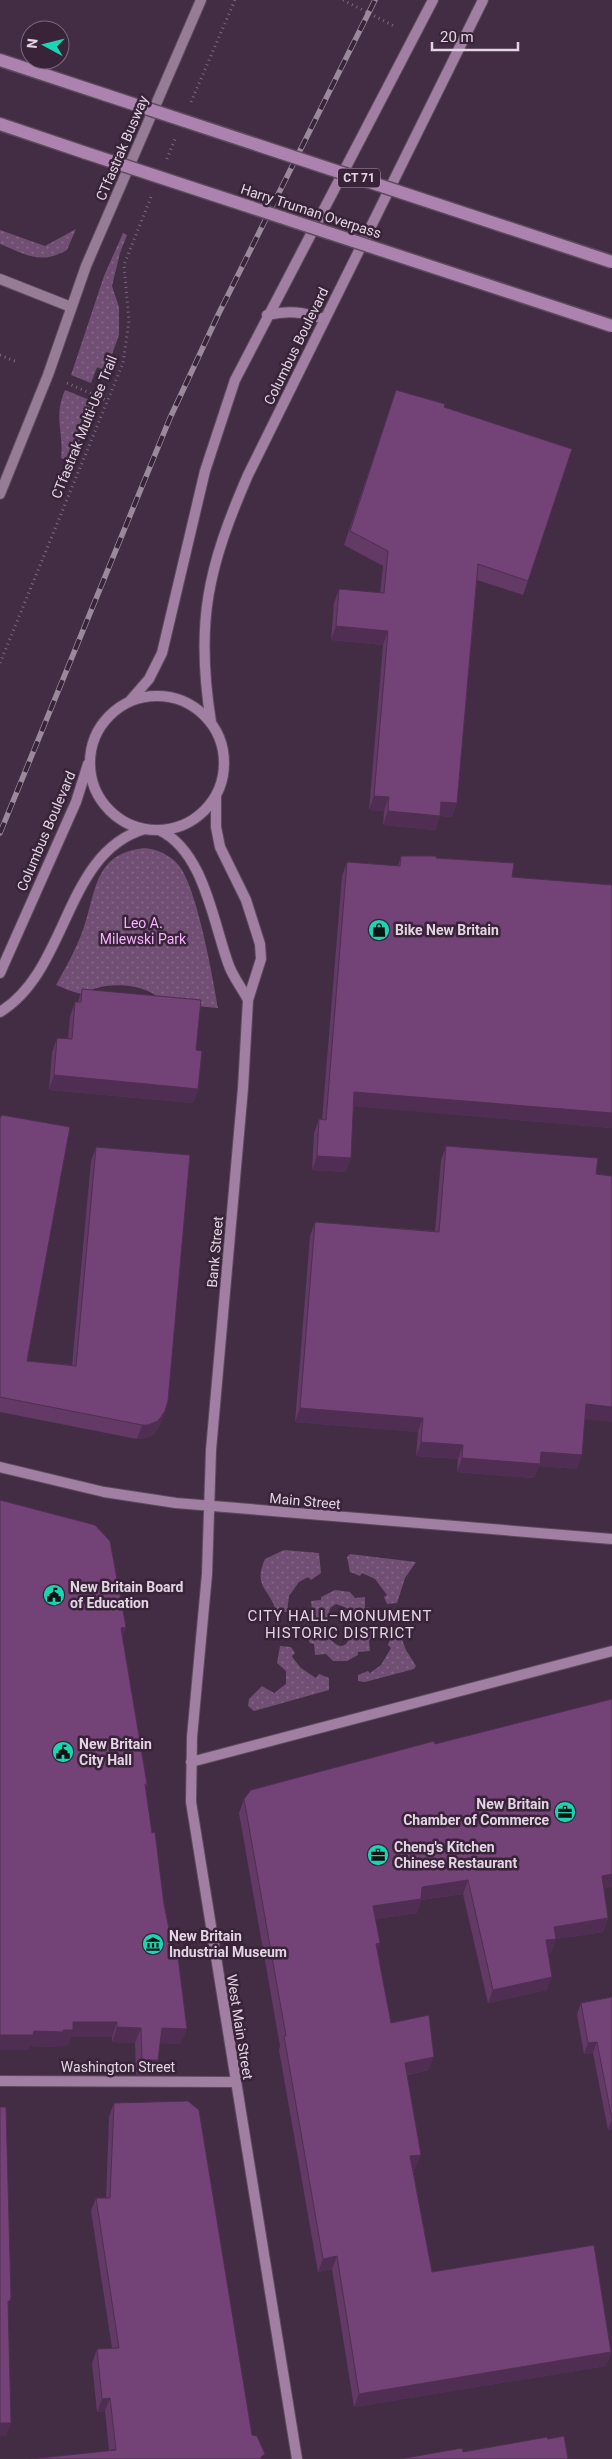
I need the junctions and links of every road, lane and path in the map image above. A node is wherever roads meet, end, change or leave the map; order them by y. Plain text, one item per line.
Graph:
1 (200, 0) edge
2 (235, 0) edge
3 (343, 0) edge
4 (433, 0) edge
5 (483, 0) edge
6 (398, 28) dead end
7 (0, 60) edge
8 (188, 110) dead end
9 (0, 124) edge
10 (176, 137) dead end
11 (164, 165) dead end
12 (153, 192) dead end
13 (612, 262) edge
14 (0, 279) edge
15 (71, 307) junction
16 (268, 315) junction
17 (324, 320) junction
18 (612, 326) edge
19 (0, 355) edge
20 (17, 362) dead end
21 (67, 383) dead end
22 (108, 401) junction
23 (0, 494) edge
24 (0, 663) edge
25 (129, 702) junction
26 (211, 722) junction
27 (90, 756) junction
28 (216, 796) junction
29 (145, 829) junction
30 (159, 830) junction
31 (0, 973) edge
32 (248, 1000) junction
33 (0, 1012) edge
34 (0, 1467) edge
35 (209, 1506) junction
36 (612, 1539) edge
37 (612, 1651) edge
38 (191, 1762) junction
39 (0, 2082) edge
40 (235, 2082) junction
41 (297, 2459) edge

1 - 15 lane, CTfastrak Busway
2 - 8 path
3 - 6 path
4 - 16 street
5 - 17 street, Columbus Boulevard
7 - 13 main road, CT 71, bridge
9 - 18 main road, Harry Truman Overpass, bridge
10 - 11 path
12 - 22 path, CTfastrak Multi-Use Trail
14 - 15 lane
15 - 23 lane, CTfastrak Busway
16 - 17 street
16 - 25 street
17 - 26 street, Columbus Boulevard
19 - 20 path
21 - 22 path
22 - 24 path, CTfastrak Multi-Use Trail
25 - 26 street
25 - 27 street
26 - 28 street
27 - 29 street
27 - 31 street, Columbus Boulevard
28 - 30 street
28 - 32 street, Bank Street
29 - 30 street
29 - 33 street
30 - 32 street
32 - 35 street, Bank Street
34 - 35 street, Main Street
35 - 36 street, Main Street
35 - 38 street, West Main Street
37 - 38 street
38 - 40 street, West Main Street
39 - 40 street, Washington Street
40 - 41 street, West Main Street

